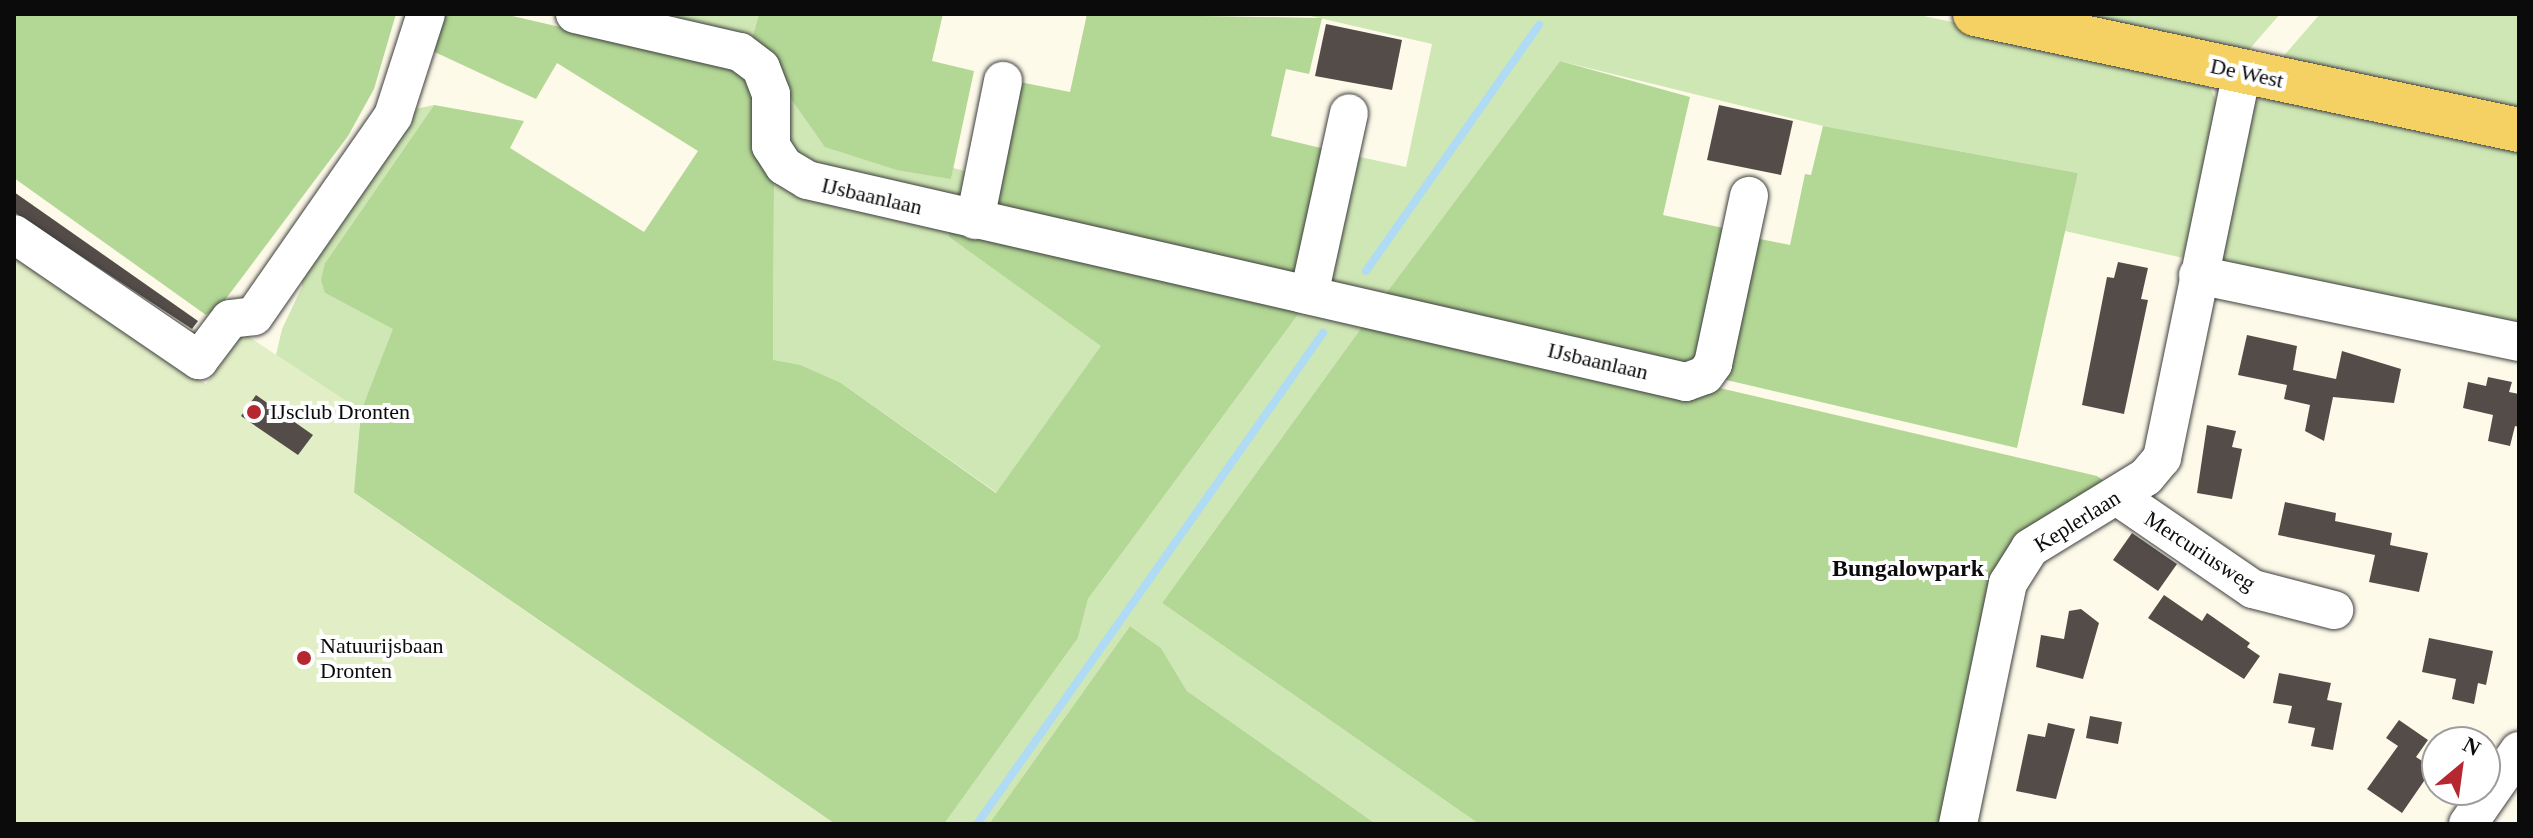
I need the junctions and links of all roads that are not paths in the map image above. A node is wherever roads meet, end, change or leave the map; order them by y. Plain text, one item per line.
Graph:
1 (426, 14) edge
2 (575, 14) edge
3 (1975, 14) edge
4 (2242, 72) junction
5 (1003, 81) dead end
6 (1349, 113) dead end
7 (2519, 130) edge
8 (1749, 196) dead end
9 (975, 220) junction
10 (14, 234) edge
11 (2198, 275) junction
12 (1309, 295) junction
13 (2519, 342) edge
14 (2117, 496) junction
15 (2334, 610) dead end
16 (2519, 751) edge
17 (1958, 824) edge
18 (2468, 824) edge

1 - 10 street
2 - 9 street, IJsbaanlaan
3 - 4 main road, De West
4 - 7 main road, De West
4 - 11 street, Keplerlaan
5 - 9 street
6 - 12 street
8 - 12 street, IJsbaanlaan
9 - 12 street, IJsbaanlaan
11 - 13 street
11 - 14 street, Keplerlaan
14 - 15 street, Mercuriusweg
14 - 17 street, Keplerlaan
16 - 18 street

